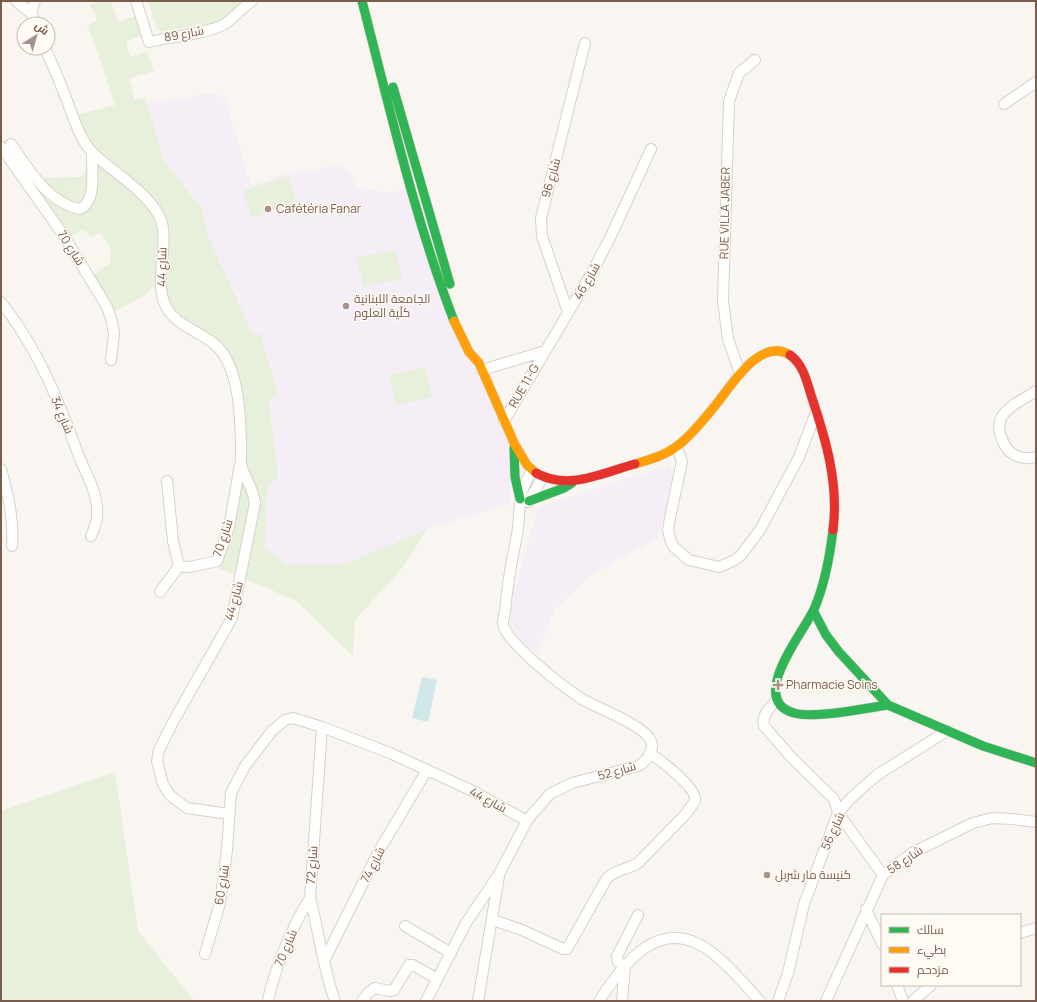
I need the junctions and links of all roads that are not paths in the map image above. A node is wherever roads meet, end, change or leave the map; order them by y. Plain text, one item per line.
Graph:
1 (16, 1) edge
2 (35, 1) edge
3 (136, 1) edge
4 (362, 1) edge
5 (370, 1) edge
6 (247, 2) edge
7 (31, 12) junction
8 (33, 16) edge
9 (370, 21) junction
10 (585, 43) dead end
11 (48, 56) edge
12 (755, 60) dead end
13 (1036, 82) edge
14 (1004, 104) dead end
15 (11, 144) dead end
16 (1, 147) edge
17 (651, 149) dead end
18 (92, 152) junction
19 (1, 302) edge
20 (568, 312) junction
21 (545, 351) junction
22 (111, 360) dead end
23 (481, 366) junction
24 (740, 373) junction
25 (1036, 391) edge
26 (816, 412) junction
27 (504, 421) junction
28 (514, 446) junction
29 (677, 448) junction
30 (1036, 457) edge
31 (241, 463) junction
32 (1, 469) edge
33 (532, 471) junction
34 (543, 477) junction
35 (167, 481) dead end
36 (573, 482) junction
37 (523, 503) junction
38 (91, 536) dead end
39 (12, 546) dead end
40 (179, 566) junction
41 (160, 592) dead end
42 (814, 612) junction
43 (777, 700) junction
44 (888, 705) junction
45 (322, 727) junction
46 (947, 731) junction
47 (650, 754) junction
48 (1036, 763) edge
49 (427, 770) junction
50 (838, 813) junction
51 (229, 814) junction
52 (527, 821) junction
53 (1036, 822) edge
54 (499, 874) junction
55 (883, 875) junction
56 (310, 898) junction
57 (866, 909) junction
58 (638, 915) dead end
59 (493, 920) junction
60 (405, 926) dead end
61 (1036, 928) edge
62 (1021, 933) edge
63 (881, 942) edge
64 (451, 953) junction
65 (205, 954) dead end
66 (324, 962) junction
67 (625, 966) junction
68 (437, 980) junction
69 (897, 986) edge
70 (929, 986) edge
71 (268, 1001) edge
72 (335, 1001) edge
73 (362, 1001) edge
74 (426, 1001) edge
75 (478, 1001) edge
76 (599, 1001) edge
77 (622, 1001) edge
78 (760, 1001) edge
79 (778, 1001) edge
80 (826, 1001) edge
81 (903, 1001) edge
82 (913, 1001) edge

1 - 7 street
2 - 7 street
3 - 6 street, شارع 89
4 - 9 street
5 - 9 street
7 - 8 street
9 - 23 street
10 - 20 street, شارع 96
11 - 18 street, شارع 44
12 - 24 street, RUE VILLA JABER
13 - 14 street
15 - 18 street
16 - 22 street, شارع 70
17 - 20 street, شارع 46
18 - 31 street, شارع 44
19 - 38 street, شارع 34
20 - 21 street, شارع 46
21 - 23 street
21 - 27 street, RUE 11-G
23 - 27 street
24 - 26 street
24 - 29 street
25 - 30 street
26 - 29 street
26 - 42 street
27 - 28 street
28 - 33 street
28 - 37 street
29 - 36 street
31 - 40 street, شارع 70
31 - 51 street, شارع 44
32 - 39 street
33 - 34 street
33 - 37 street
34 - 36 street
34 - 37 street
35 - 40 street
36 - 37 street
37 - 47 street, شارع 52
40 - 41 street
42 - 43 street
42 - 44 street
43 - 44 street
43 - 50 street
44 - 46 street
45 - 49 street, شارع 44
45 - 51 street, شارع 44
45 - 56 street, شارع 72
46 - 48 street
46 - 50 street, شارع 56
47 - 52 street, شارع 52
47 - 59 street
49 - 52 street, شارع 44
49 - 66 street, شارع 74
50 - 55 street
50 - 79 street, شارع 56
51 - 65 street, شارع 60
52 - 54 street, شارع 52
53 - 55 street, شارع 58
54 - 59 street
54 - 64 street, شارع 52
55 - 57 street, شارع 58
56 - 66 street, شارع 72
56 - 71 street, شارع 70
57 - 63 street
57 - 80 street, شارع 58
58 - 67 street
59 - 75 street
60 - 64 street
61 - 62 street
64 - 68 street, شارع 52
66 - 72 street, شارع 72
67 - 76 street
67 - 77 street
67 - 78 street
68 - 73 street
68 - 74 street, شارع 52
69 - 81 street
70 - 82 street

